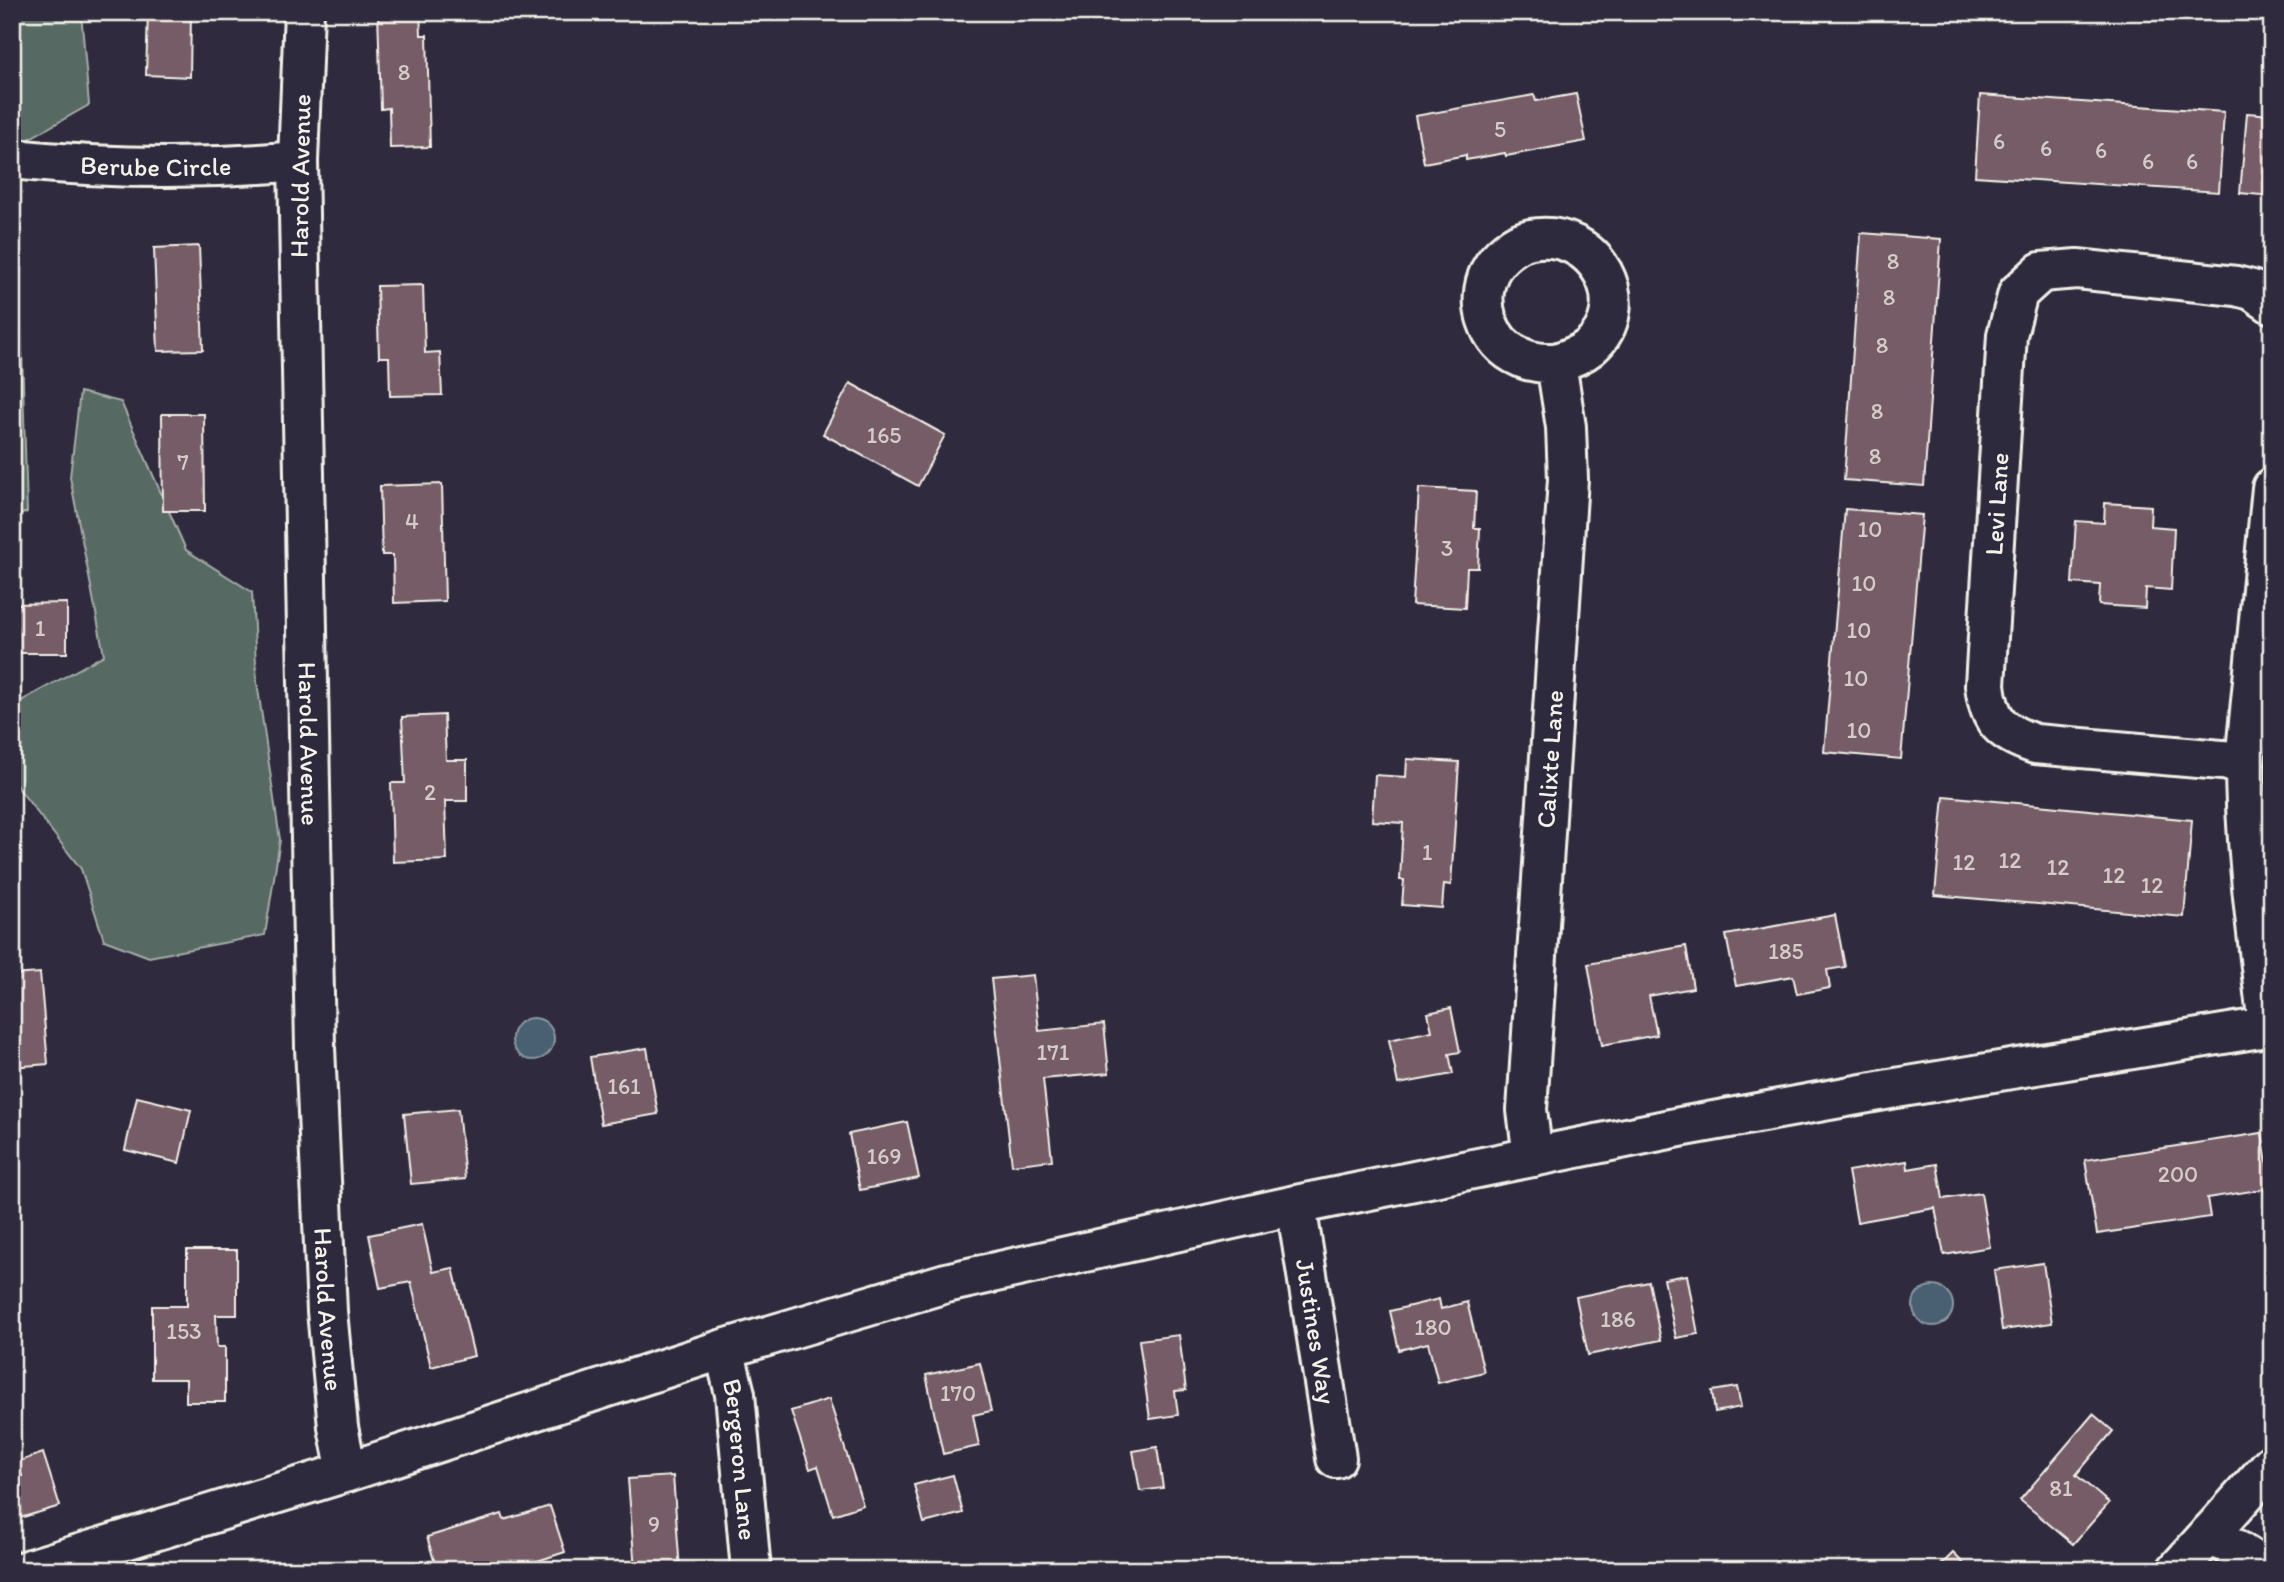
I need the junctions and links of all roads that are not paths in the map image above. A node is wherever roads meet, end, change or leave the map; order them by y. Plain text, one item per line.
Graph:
1 (304, 12) edge
2 (12, 159) edge
3 (298, 161) junction
4 (2271, 303) edge
5 (1556, 363) dead end
6 (2272, 488) edge
7 (2262, 671) edge
8 (2245, 762) junction
9 (2270, 1026) edge
10 (1533, 1157) junction
11 (1296, 1205) junction
12 (724, 1349) junction
13 (1336, 1458) dead end
14 (2272, 1464) edge
15 (347, 1472) junction
16 (2210, 1533) junction
17 (27, 1570) edge
18 (751, 1570) edge
19 (2177, 1570) edge
20 (2267, 1570) edge

1 - 3 street, Harold Avenue
2 - 3 street, Berube Circle
3 - 15 street, Harold Avenue
4 - 8 street, Levi Lane
5 - 10 street, Calixte Lane
6 - 7 street
7 - 8 street
8 - 9 street
9 - 10 street
10 - 11 street
11 - 12 street
11 - 13 street, Justines Way
12 - 15 street
12 - 18 street, Bergeron Lane
14 - 16 street
15 - 17 street
16 - 19 street
16 - 20 street

